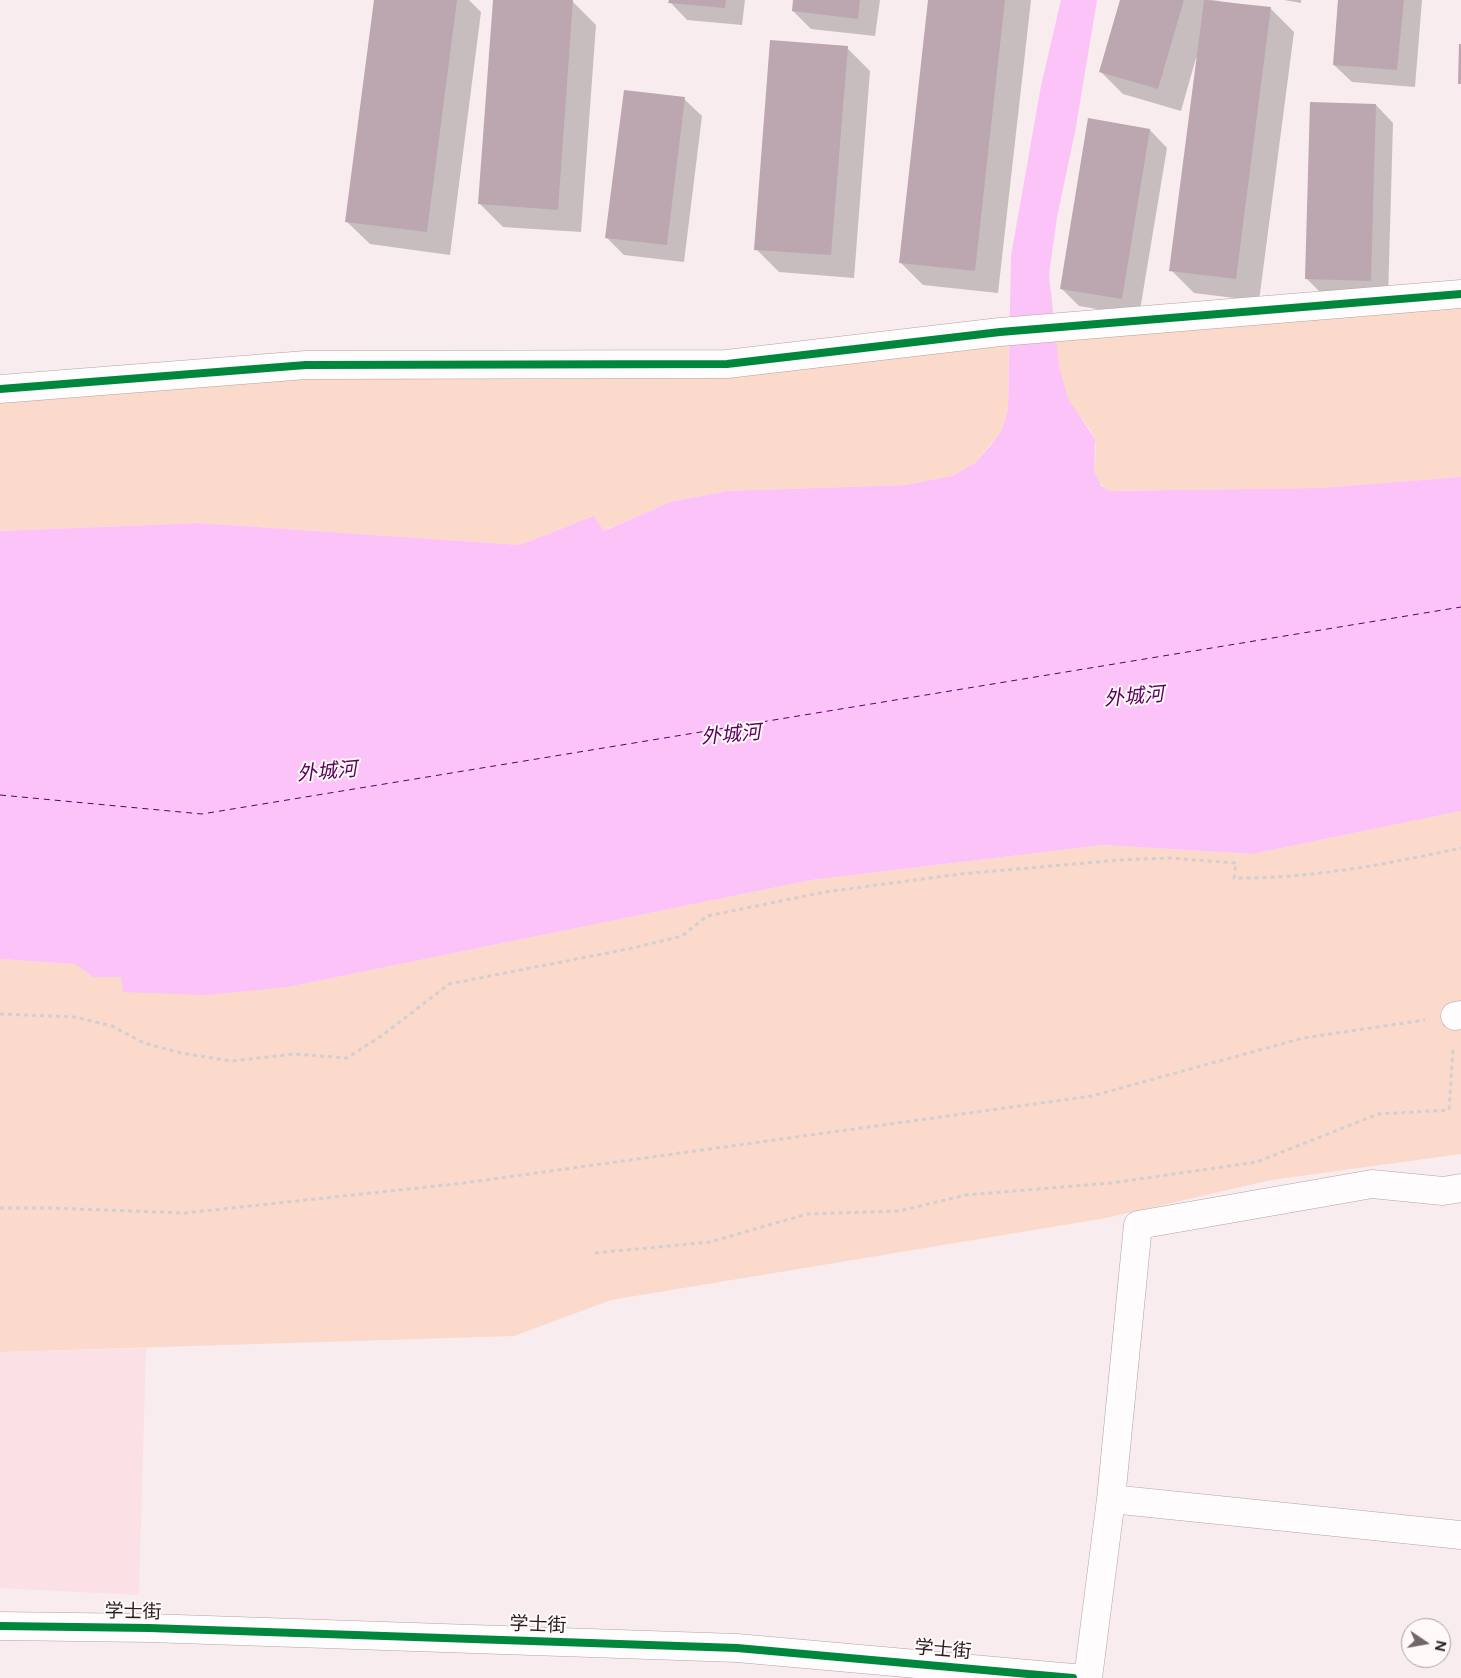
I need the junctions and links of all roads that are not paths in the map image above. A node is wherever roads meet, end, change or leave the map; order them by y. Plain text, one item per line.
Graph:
1 (1461, 294) edge
2 (0, 389) edge
3 (1461, 1188) edge
4 (1111, 1499) junction
5 (1461, 1535) edge
6 (0, 1626) edge
7 (1073, 1678) edge
8 (1088, 1678) edge

1 - 2 street
3 - 4 street
4 - 5 street
4 - 8 street
6 - 7 street, 学士街

